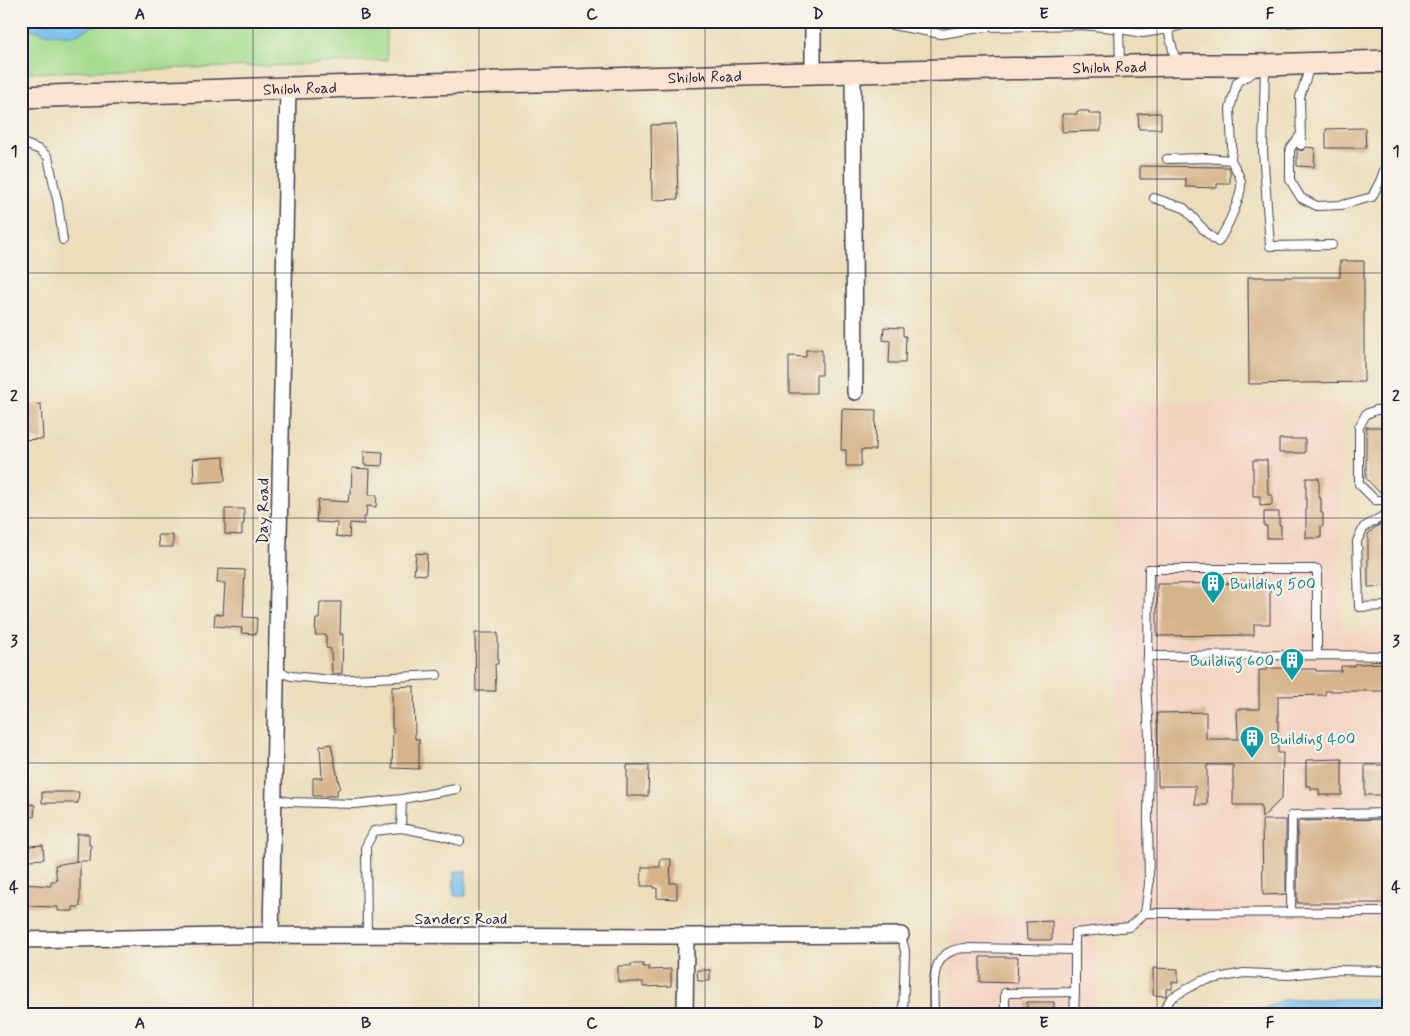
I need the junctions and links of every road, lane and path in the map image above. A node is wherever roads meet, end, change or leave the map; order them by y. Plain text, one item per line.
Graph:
1 (813, 21) edge
2 (888, 21) edge
3 (1197, 21) edge
4 (1243, 21) edge
5 (1315, 21) edge
6 (1118, 28) junction
7 (1168, 29) junction
8 (1389, 61) edge
9 (1311, 64) junction
10 (1176, 65) junction
11 (1265, 65) junction
12 (1120, 67) junction
13 (853, 72) junction
14 (813, 73) junction
15 (288, 88) junction
16 (21, 98) edge
17 (1300, 134) junction
18 (21, 144) edge
19 (1301, 145) dead end
20 (1389, 155) edge
21 (1166, 159) dead end
22 (1231, 160) junction
23 (1154, 198) dead end
24 (63, 240) dead end
25 (1332, 245) dead end
26 (855, 392) dead end
27 (1389, 410) edge
28 (1389, 500) edge
29 (1389, 516) edge
30 (1389, 606) edge
31 (1317, 655) junction
32 (1148, 656) junction
33 (1389, 656) edge
34 (276, 671) junction
35 (437, 675) dead end
36 (456, 789) dead end
37 (402, 799) junction
38 (274, 800) junction
39 (1389, 813) edge
40 (401, 828) junction
41 (460, 841) dead end
42 (1291, 912) junction
43 (1389, 912) edge
44 (1145, 913) junction
45 (901, 934) joint
46 (271, 935) junction
47 (367, 935) junction
48 (686, 936) junction
49 (21, 940) edge
50 (1075, 950) junction
51 (1389, 972) edge
52 (1075, 992) junction
53 (685, 1015) edge
54 (903, 1015) edge
55 (934, 1015) edge
56 (1005, 1015) edge
57 (1074, 1015) edge
58 (1161, 1015) edge

1 - 14 street
2 - 6 lane
3 - 7 lane
4 - 5 lane
6 - 7 lane
6 - 12 lane
7 - 10 lane
8 - 9 main road, Shiloh Road
9 - 11 main road, Shiloh Road
9 - 17 lane
10 - 11 main road, Shiloh Road
10 - 12 main road, Shiloh Road
11 - 22 lane
11 - 25 lane
12 - 13 main road, Shiloh Road
13 - 14 main road, Shiloh Road
13 - 26 street
14 - 15 main road, Shiloh Road
15 - 16 main road, Shiloh Road
15 - 34 street, Day Road
17 - 19 lane
17 - 20 lane
18 - 24 lane
21 - 22 lane
22 - 23 lane
27 - 28 lane
29 - 30 lane
31 - 32 lane
31 - 32 lane
31 - 33 lane
32 - 44 lane
34 - 35 lane
34 - 38 street, Day Road
36 - 37 lane
37 - 38 lane
37 - 40 lane
38 - 46 street, Day Road
39 - 42 lane
40 - 41 lane
40 - 47 lane
42 - 43 lane
42 - 44 lane
44 - 50 lane
45 - 48 street, Sanders Road
45 - 54 lane
46 - 47 street, Sanders Road
46 - 49 street, Sanders Road
47 - 48 street, Sanders Road
48 - 53 street
50 - 52 lane
50 - 55 lane
51 - 58 lane
52 - 56 lane
52 - 57 lane

